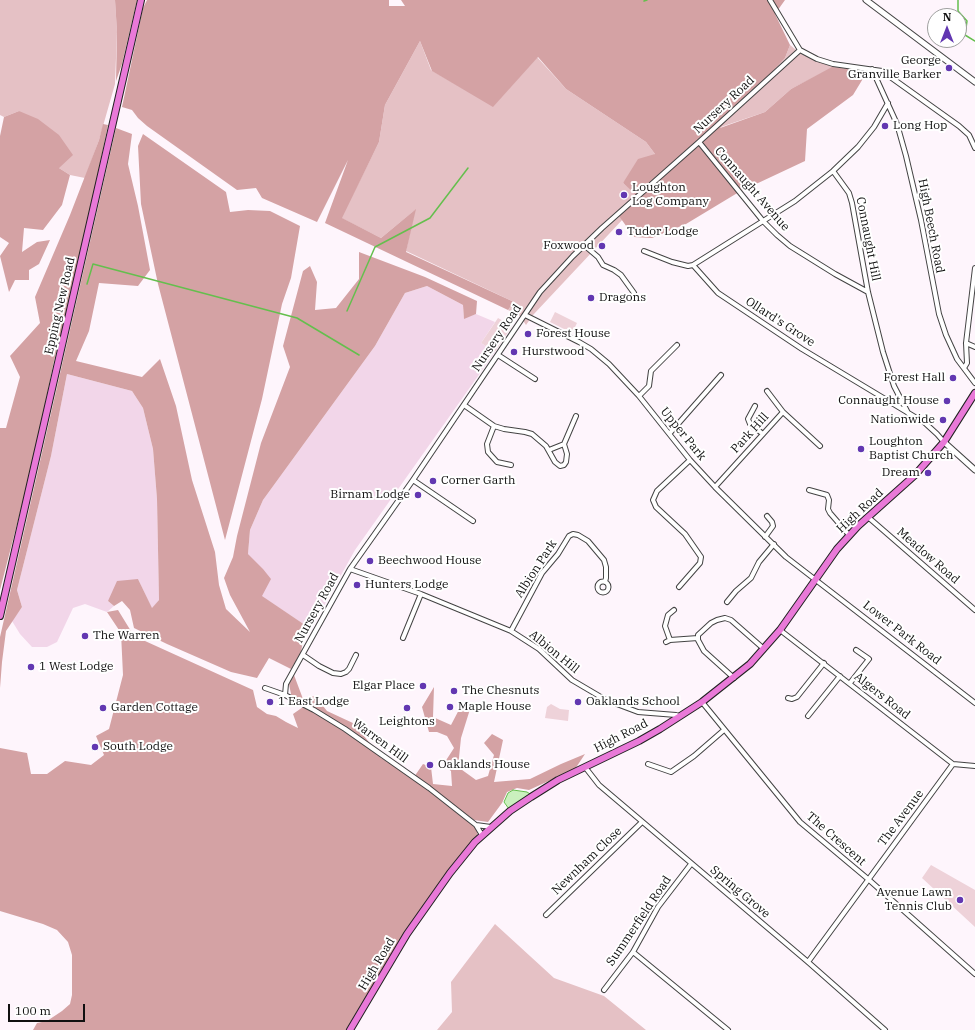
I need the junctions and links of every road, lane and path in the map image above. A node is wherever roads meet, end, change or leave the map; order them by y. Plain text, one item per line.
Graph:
1 (141, 0) edge
2 (770, 0) edge
3 (866, 0) edge
4 (800, 50) junction
5 (872, 70) junction
6 (975, 82) edge
7 (888, 103) junction
8 (699, 142) junction
9 (975, 148) edge
10 (833, 171) junction
11 (763, 220) junction
12 (584, 245) junction
13 (644, 251) dead end
14 (693, 265) junction
15 (975, 268) edge
16 (868, 292) junction
17 (634, 293) dead end
18 (973, 301) edge
19 (525, 315) junction
20 (966, 343) junction
21 (678, 345) dead end
22 (975, 347) edge
23 (498, 355) junction
24 (964, 368) junction
25 (713, 375) dead end
26 (721, 375) dead end
27 (535, 379) dead end
28 (717, 380) junction
29 (975, 383) edge
30 (768, 391) dead end
31 (975, 393) edge
32 (639, 396) junction
33 (464, 405) junction
34 (755, 406) dead end
35 (783, 412) junction
36 (908, 413) junction
37 (576, 416) dead end
38 (494, 426) junction
39 (670, 433) junction
40 (763, 434) junction
41 (944, 442) junction
42 (564, 444) junction
43 (820, 446) dead end
44 (549, 450) junction
45 (690, 460) junction
46 (511, 465) dead end
47 (975, 470) edge
48 (413, 480) junction
49 (715, 487) junction
50 (809, 490) dead end
51 (767, 516) dead end
52 (868, 517) junction
53 (473, 521) dead end
54 (849, 535) junction
55 (765, 537) junction
56 (774, 544) junction
57 (350, 569) junction
58 (816, 580) junction
59 (605, 582) dead end
60 (679, 587) dead end
61 (421, 594) junction
62 (727, 602) dead end
63 (674, 610) dead end
64 (975, 610) edge
65 (0, 616) edge
66 (780, 630) junction
67 (511, 631) junction
68 (403, 638) dead end
69 (698, 638) junction
70 (764, 649) junction
71 (856, 650) dead end
72 (303, 655) junction
73 (356, 655) dead end
74 (824, 663) junction
75 (840, 676) junction
76 (734, 678) junction
77 (850, 684) junction
78 (265, 688) dead end
79 (285, 695) junction
80 (788, 698) dead end
81 (702, 702) junction
82 (975, 703) edge
83 (679, 716) junction
84 (808, 716) dead end
85 (724, 730) junction
86 (648, 764) dead end
87 (953, 764) junction
88 (975, 766) edge
89 (585, 767) junction
90 (642, 822) junction
91 (476, 824) junction
92 (491, 827) junction
93 (482, 835) junction
94 (691, 864) junction
95 (868, 879) junction
96 (546, 915) dead end
97 (633, 952) junction
98 (808, 962) junction
99 (975, 974) edge
100 (604, 990) dead end
101 (350, 1030) edge
102 (728, 1030) edge
103 (885, 1030) edge

1 - 65 main road, Epping New Road
2 - 4 street
3 - 6 street
4 - 5 street
4 - 8 street, Nursery Road
5 - 7 street, High Beech Road
5 - 9 street
7 - 10 street
7 - 24 street, High Beech Road
8 - 11 street, Connaught Avenue
8 - 12 street, Nursery Road
10 - 11 street
10 - 16 street, Connaught Hill
11 - 14 street
11 - 16 street, Connaught Avenue
12 - 17 street
12 - 19 street, Nursery Road
13 - 14 street
14 - 36 street, Ollard's Grove
15 - 18 street
16 - 36 street
18 - 20 street
19 - 23 street, Nursery Road
19 - 32 street, Upper Park
20 - 22 street
20 - 24 street
21 - 32 street
23 - 27 street
23 - 33 street, Nursery Road
24 - 29 street, High Beech Road
25 - 28 street
26 - 28 street
28 - 39 street
30 - 35 street
31 - 41 main road, High Road
32 - 39 street, Upper Park
33 - 38 street
33 - 48 street, Nursery Road
34 - 40 street
35 - 40 street, Park Hill
35 - 43 street, Park Hill
36 - 41 street
37 - 42 street
38 - 44 street
38 - 46 street
39 - 45 street, Upper Park
40 - 49 street, Park Hill
41 - 47 street
41 - 52 main road, High Road
42 - 44 street
42 - 44 street
45 - 49 street, Upper Park
45 - 60 street
48 - 53 street
48 - 57 street, Nursery Road
49 - 55 street, Upper Park
50 - 54 street
51 - 55 street
52 - 54 main road, High Road
52 - 64 street, Meadow Road
54 - 58 main road, High Road
55 - 56 street, Upper Park
56 - 58 street, Upper Park
56 - 62 street
57 - 61 street, Albion Hill
57 - 72 street, Nursery Road
58 - 66 main road, High Road
58 - 82 street, Lower Park Road
59 - 67 street, Albion Park
61 - 67 street, Albion Hill
61 - 68 street
63 - 69 street
66 - 70 main road, High Road
66 - 74 street, Algers Road
67 - 83 street, Albion Hill
69 - 70 street
69 - 76 street
70 - 76 main road, High Road
71 - 77 street
72 - 73 street
72 - 79 street, Nursery Road
74 - 75 street, Algers Road
74 - 80 street
75 - 77 street, Algers Road
75 - 84 street
76 - 81 main road, High Road
77 - 87 street, Algers Road
78 - 79 street, Warren Hill
79 - 91 street, Warren Hill
81 - 83 main road, High Road
81 - 85 street, The Crescent
83 - 89 main road, High Road
85 - 86 street
85 - 95 street, The Crescent
87 - 88 street
87 - 95 street, The Avenue
89 - 90 street, Spring Grove
89 - 92 main road, High Road
90 - 94 street, Spring Grove
90 - 96 street, Newnham Close
91 - 92 street, Warren Hill
91 - 93 street, Warren Hill
92 - 93 main road, High Road
93 - 101 main road, High Road
94 - 97 street, Summerfield Road
94 - 98 street, Spring Grove
95 - 98 street, The Avenue
95 - 99 street, The Crescent
97 - 100 street, Summerfield Road
97 - 102 street
98 - 103 street, Spring Grove

